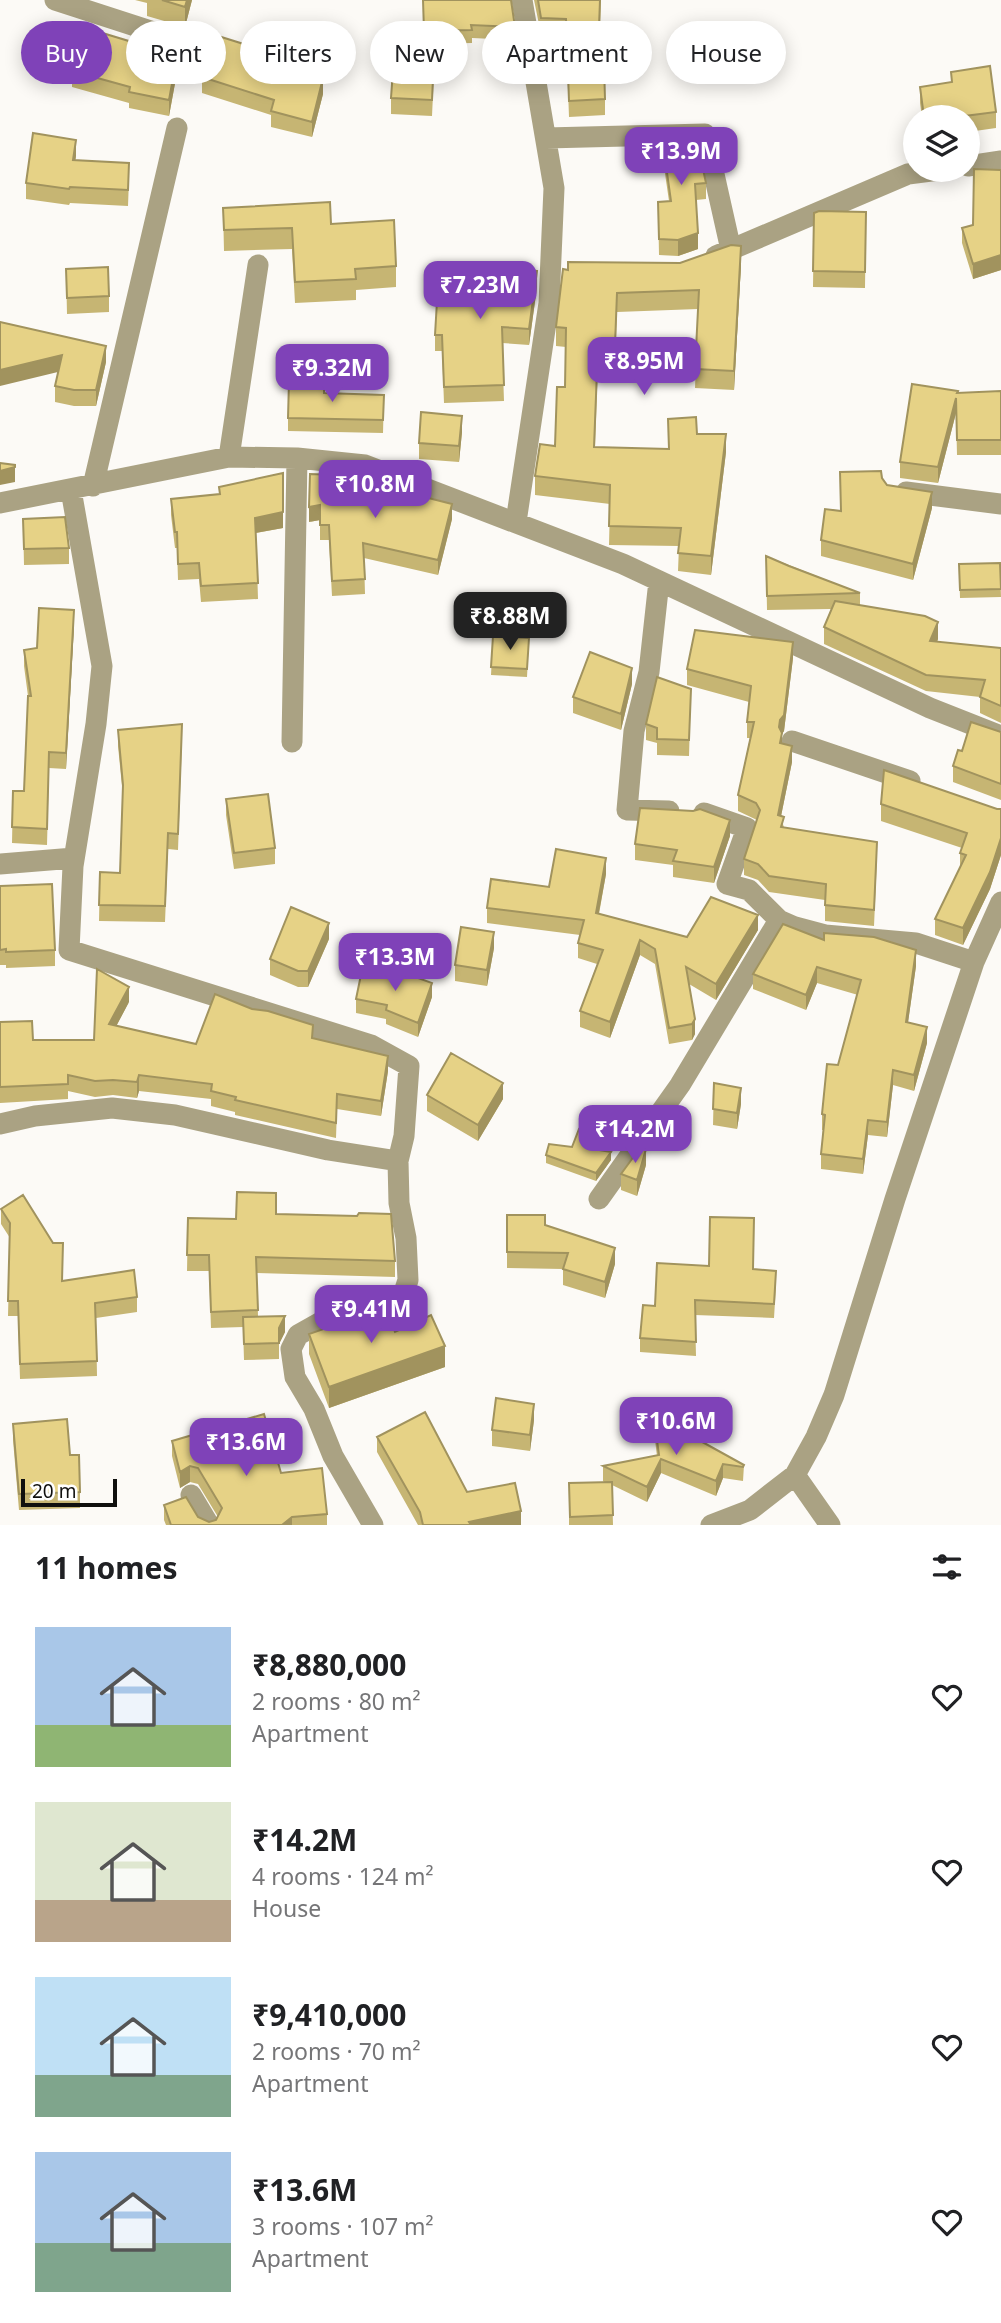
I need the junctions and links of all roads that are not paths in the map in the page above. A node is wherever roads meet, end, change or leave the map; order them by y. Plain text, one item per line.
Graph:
1 (55, 0) edge
2 (522, 0) edge
3 (126, 23) edge
4 (177, 128) dead end
5 (546, 138) junction
6 (1001, 161) edge
7 (980, 164) edge
8 (903, 176) edge
9 (731, 250) junction
10 (701, 261) edge
11 (258, 265) dead end
12 (551, 266) junction
13 (577, 266) edge
14 (229, 457) junction
15 (297, 458) junction
16 (93, 486) junction
17 (71, 490) junction
18 (894, 490) edge
19 (0, 503) edge
20 (1001, 504) edge
21 (516, 522) junction
22 (659, 581) junction
23 (1001, 736) edge
24 (792, 741) dead end
25 (292, 742) dead end
26 (923, 786) edge
27 (74, 858) junction
28 (0, 864) edge
29 (1001, 902) edge
30 (779, 920) junction
31 (974, 962) junction
32 (0, 1124) edge
33 (398, 1161) junction
34 (599, 1199) dead end
35 (795, 1475) junction
36 (191, 1495) dead end
37 (209, 1525) edge
38 (373, 1525) edge
39 (711, 1525) edge
40 (830, 1525) edge

1 - 3 street
2 - 5 street
4 - 16 street
5 - 9 street
5 - 12 street
6 - 7 street
8 - 9 street
9 - 10 street
11 - 14 street
12 - 13 street
12 - 21 street
14 - 15 street
14 - 16 street
15 - 21 street
15 - 25 street
16 - 17 street
17 - 19 street
17 - 27 street
18 - 20 street
21 - 22 street
22 - 23 street
22 - 30 street
24 - 26 street
27 - 28 street
27 - 33 street
29 - 31 street
30 - 31 street
30 - 34 street
31 - 35 street
32 - 33 street
33 - 38 street
35 - 39 street
35 - 40 street
36 - 37 street

